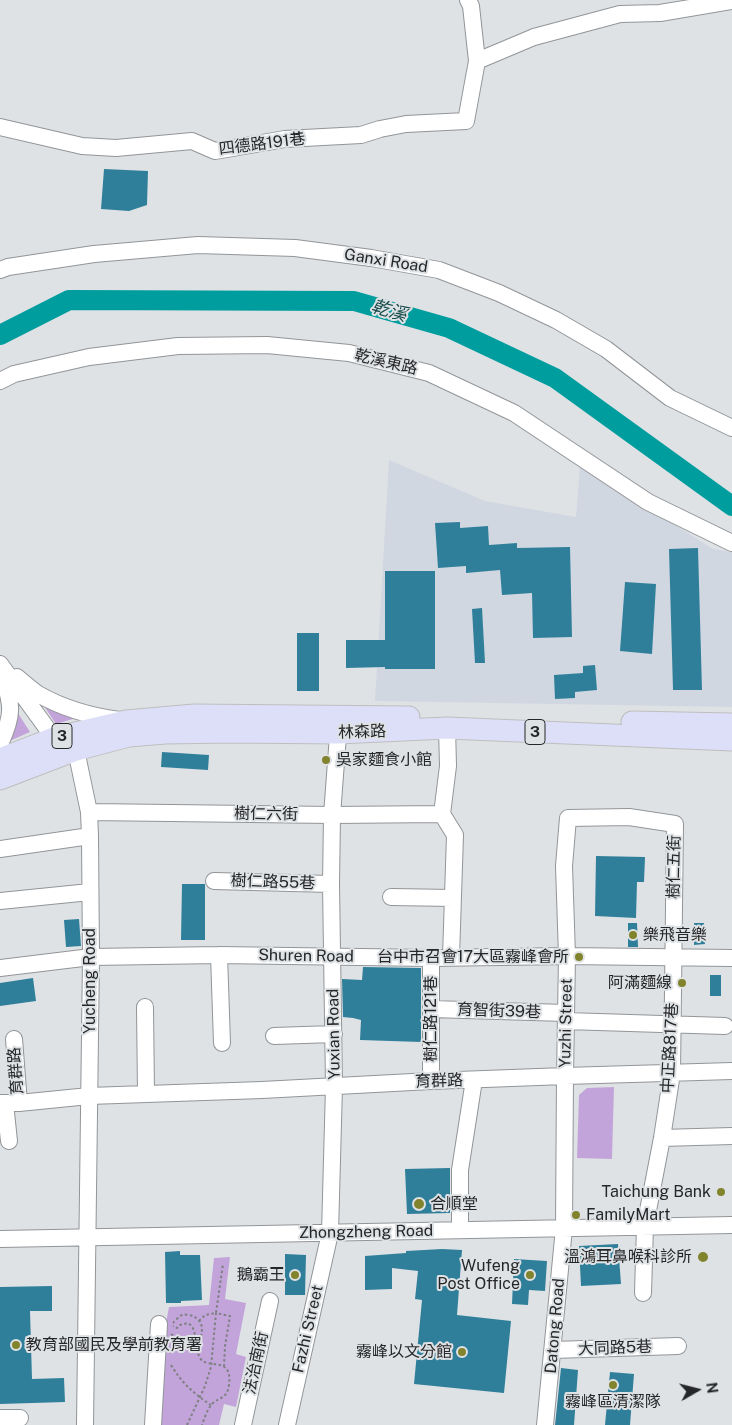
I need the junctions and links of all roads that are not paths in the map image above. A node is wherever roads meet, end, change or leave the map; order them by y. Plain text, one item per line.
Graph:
1 (468, 0) edge
2 (732, 1) edge
3 (478, 61) junction
4 (0, 128) edge
5 (0, 270) edge
6 (0, 381) edge
7 (732, 428) edge
8 (732, 542) edge
9 (0, 665) edge
10 (126, 721) junction
11 (732, 724) edge
12 (339, 725) junction
13 (447, 728) junction
14 (54, 738) junction
15 (732, 740) edge
16 (0, 744) edge
17 (76, 750) junction
18 (0, 759) edge
19 (0, 779) edge
20 (89, 812) junction
21 (442, 814) junction
22 (332, 815) junction
23 (568, 818) joint
24 (90, 836) junction
25 (0, 849) edge
26 (214, 881) dead end
27 (331, 884) junction
28 (90, 892) junction
29 (391, 897) dead end
30 (453, 898) junction
31 (0, 900) edge
32 (219, 955) junction
33 (332, 956) junction
34 (567, 956) junction
35 (672, 956) junction
36 (91, 957) junction
37 (451, 957) junction
38 (431, 958) junction
39 (732, 958) edge
40 (0, 968) edge
41 (145, 1007) dead end
42 (431, 1009) junction
43 (566, 1017) junction
44 (673, 1024) junction
45 (725, 1026) dead end
46 (334, 1034) junction
47 (274, 1036) dead end
48 (14, 1039) dead end
49 (222, 1043) dead end
50 (732, 1071) edge
51 (672, 1073) junction
52 (565, 1076) junction
53 (474, 1080) junction
54 (431, 1081) junction
55 (334, 1086) junction
56 (146, 1094) junction
57 (88, 1096) junction
58 (8, 1103) edge
59 (732, 1136) edge
60 (662, 1138) junction
61 (9, 1141) dead end
62 (732, 1225) edge
63 (645, 1226) junction
64 (564, 1228) junction
65 (460, 1230) junction
66 (330, 1233) junction
67 (88, 1238) junction
68 (0, 1239) edge
69 (643, 1293) dead end
70 (270, 1301) dead end
71 (164, 1328) road end
72 (678, 1346) dead end
73 (553, 1350) junction
74 (0, 1418) edge
75 (20, 1418) dead end
76 (85, 1425) edge
77 (153, 1425) edge
78 (242, 1425) edge
79 (287, 1425) edge
80 (545, 1425) edge

1 - 3 street, 四德路191巷
2 - 3 street
3 - 4 street, 四德路191巷
5 - 7 street, Ganxi Road
6 - 8 street, 乾溪東路
9 - 10 street
9 - 14 street
9 - 16 street
10 - 12 main road, 林森路 / 3
10 - 14 main road, 林森路 / 3
11 - 12 main road, 林森路 / 3
12 - 13 main road, 林森路 / 3
12 - 17 main road, 林森路 / 3
12 - 22 street, Yuxian Road
13 - 15 main road, 林森路 / 3
13 - 21 street
14 - 17 street
14 - 18 main road, 林森路 / 3
17 - 19 main road, 林森路 / 3
17 - 20 street, Yucheng Road
20 - 22 street, 樹仁六街
20 - 24 street, Yucheng Road
21 - 22 street, 樹仁六街
21 - 30 street
22 - 27 street, Yuxian Road
23 - 34 street, Yuzhi Street
23 - 35 street, 樹仁五街
24 - 25 street
24 - 28 street, Yucheng Road
26 - 27 street, 樹仁路55巷
27 - 33 street, Yuxian Road
28 - 31 street
28 - 36 street, Yucheng Road
29 - 30 street
30 - 37 street
32 - 33 street, Shuren Road
32 - 36 street, Shuren Road
32 - 49 street
33 - 38 street, Shuren Road
33 - 46 street, Yuxian Road
34 - 35 street, Shuren Road
34 - 37 street, Shuren Road
34 - 43 street, Yuzhi Street
35 - 39 street, Shuren Road
35 - 44 street, 中正路817巷
36 - 40 street, Shuren Road
36 - 57 street, Yucheng Road
37 - 38 street, Shuren Road
38 - 42 street, 樹仁路121巷
41 - 56 street
42 - 43 street, 育智街39巷
42 - 54 street, 樹仁路121巷
43 - 44 street, 育智街39巷
43 - 52 street, Yuzhi Street
44 - 45 street, 育智街39巷
44 - 51 street, 中正路817巷
46 - 47 street
46 - 55 street, Yuxian Road
48 - 58 street, 育群路
50 - 51 street, 育群路
51 - 52 street, 育群路
51 - 60 street, 中正路817巷
52 - 53 street, 育群路
52 - 64 street, Yuzhi Street
53 - 54 street, 育群路
53 - 65 street
54 - 55 street, 育群路
55 - 56 street, 育群路
55 - 66 street, Yuxian Road
56 - 57 street, 育群路
57 - 58 street, 育群路
57 - 67 street, Yucheng Road
58 - 61 street
59 - 60 street
60 - 63 street, 中正路817巷
62 - 63 street, Zhongzheng Road
63 - 64 street, Zhongzheng Road
63 - 69 street, 中正路817巷
64 - 65 street, Zhongzheng Road
64 - 73 street, Datong Road
65 - 66 street, Zhongzheng Road
66 - 67 street, Zhongzheng Road
66 - 79 street, Fazhi Street
67 - 68 street, Zhongzheng Road
67 - 76 street, Yucheng Road
70 - 78 street, 法治南街
71 - 77 street
72 - 73 street, 大同路5巷
73 - 80 street, Datong Road
74 - 75 street

